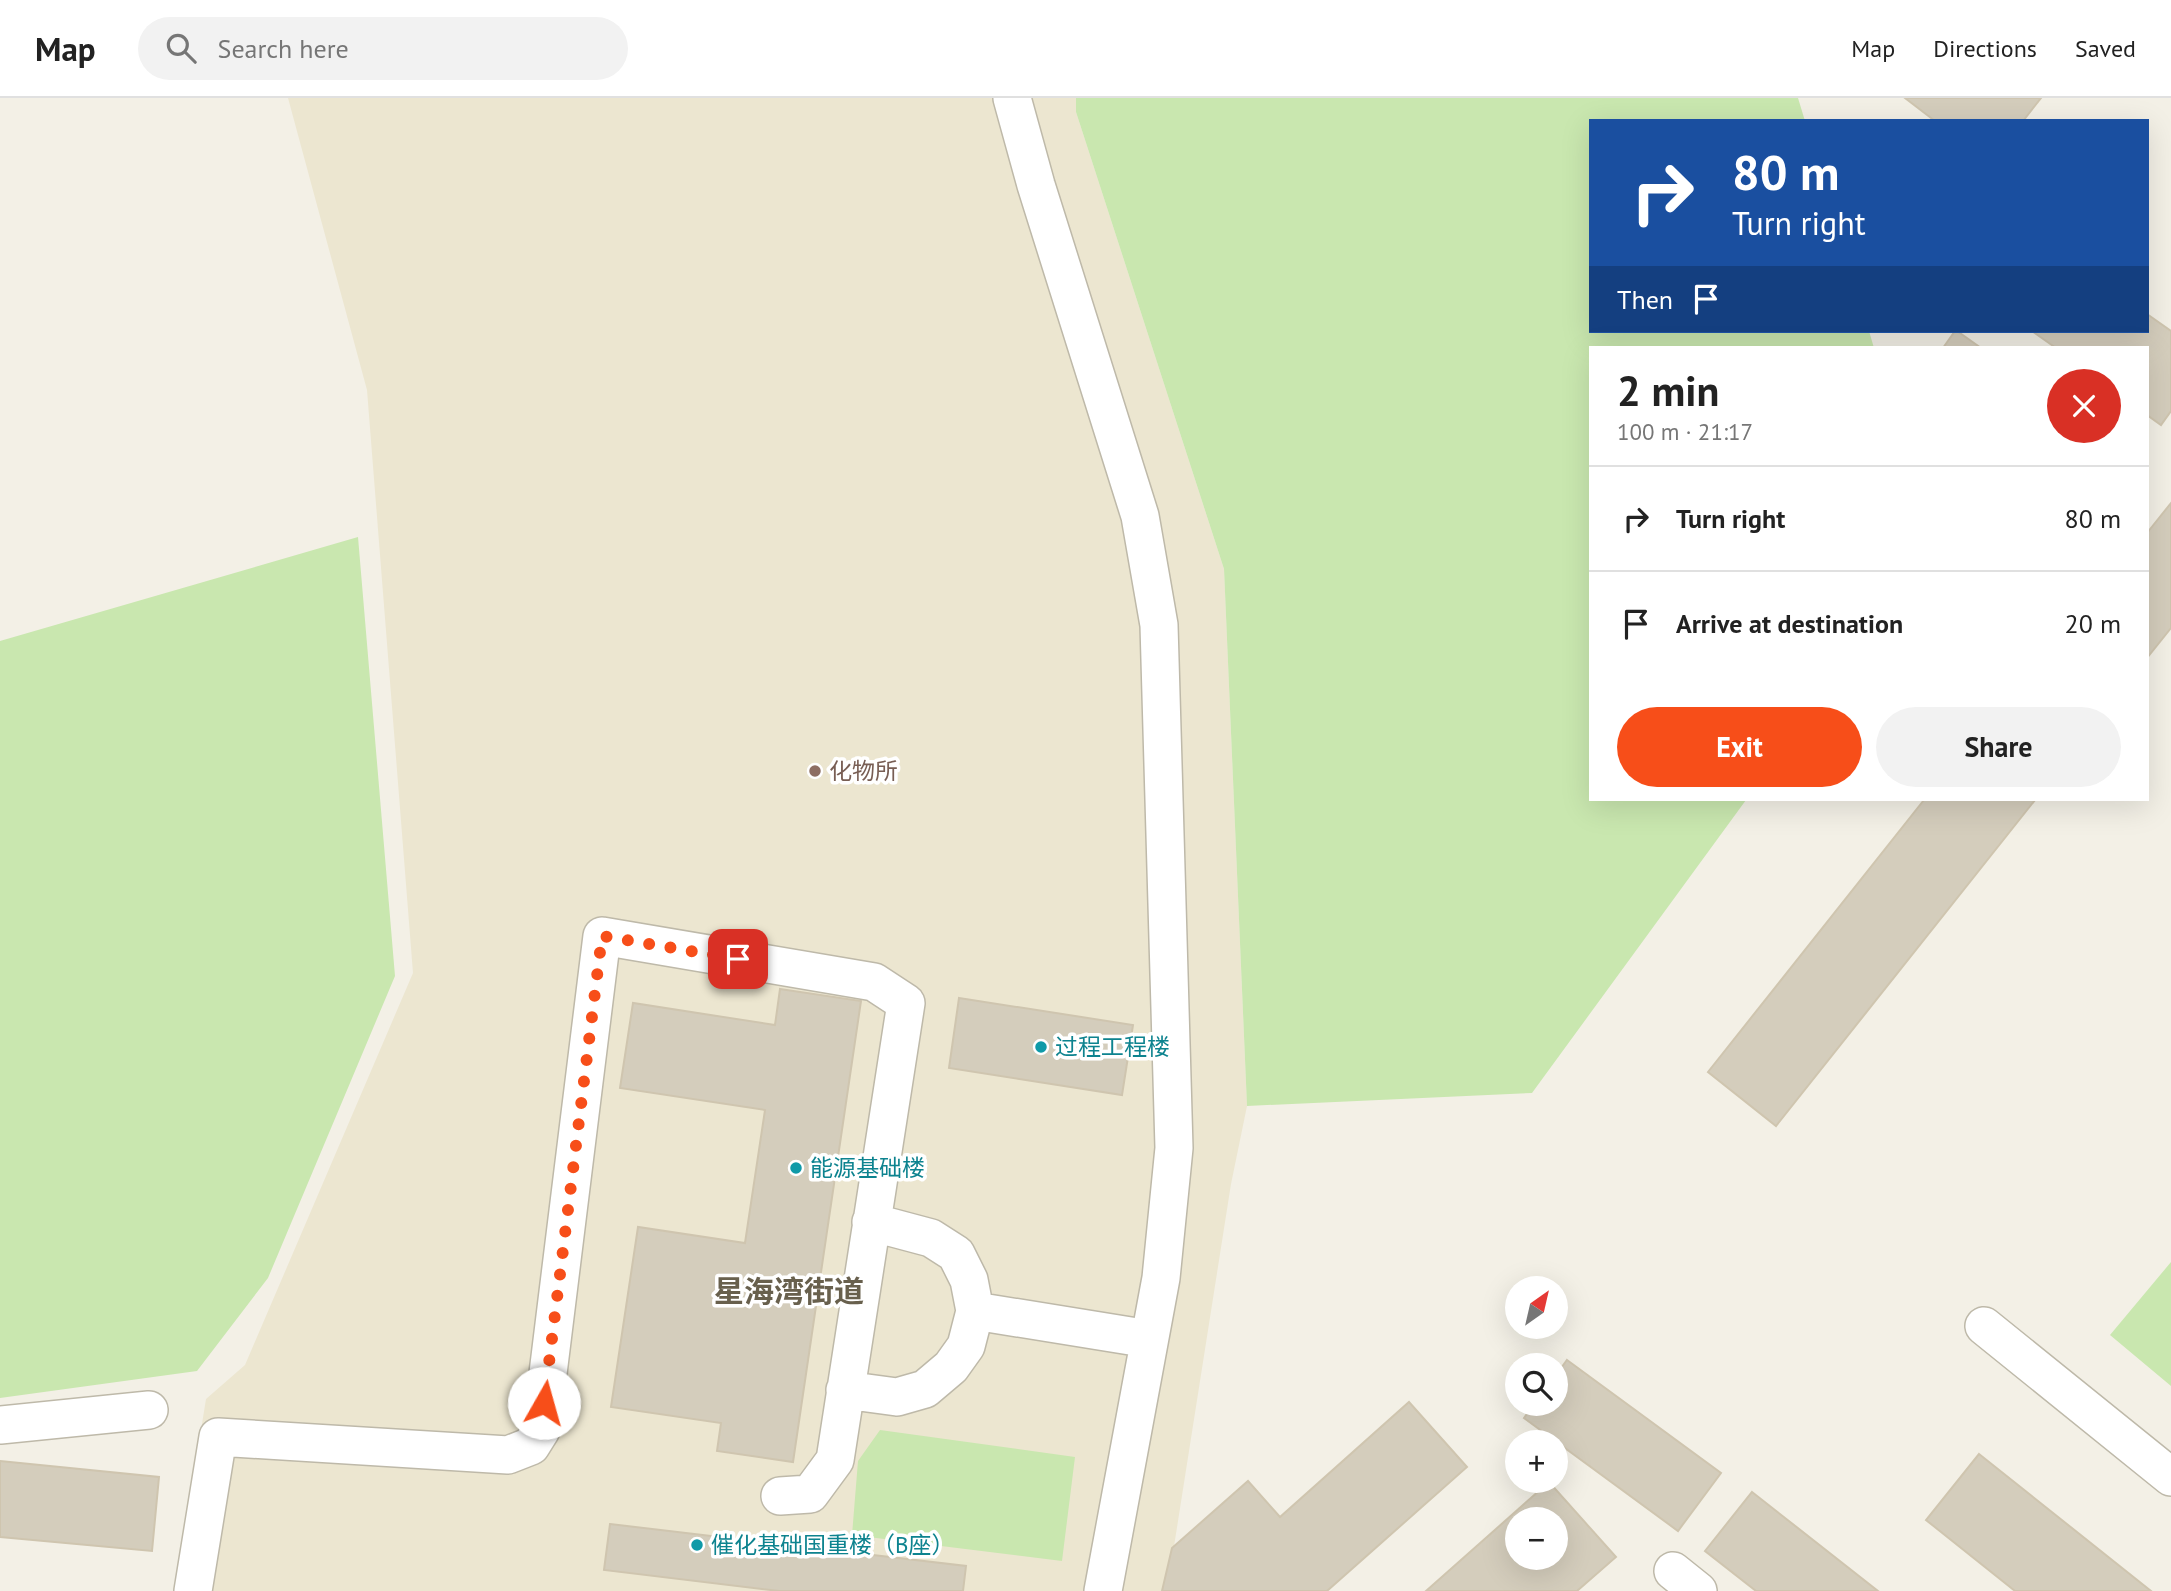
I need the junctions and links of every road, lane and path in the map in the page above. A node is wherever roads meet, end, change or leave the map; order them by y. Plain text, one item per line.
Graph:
1 (1012, 98) edge
2 (871, 1222) junction
3 (975, 1311) junction
4 (1984, 1326) dead end
5 (1149, 1339) junction
6 (845, 1390) junction
7 (149, 1410) dead end
8 (0, 1425) edge
9 (2171, 1476) edge
10 (780, 1496) dead end
11 (193, 1591) edge
12 (1103, 1591) edge

1 - 5 street
2 - 3 street
2 - 6 street
2 - 11 street
3 - 5 street
3 - 6 street
4 - 9 street
5 - 12 street
6 - 10 street
7 - 8 street

